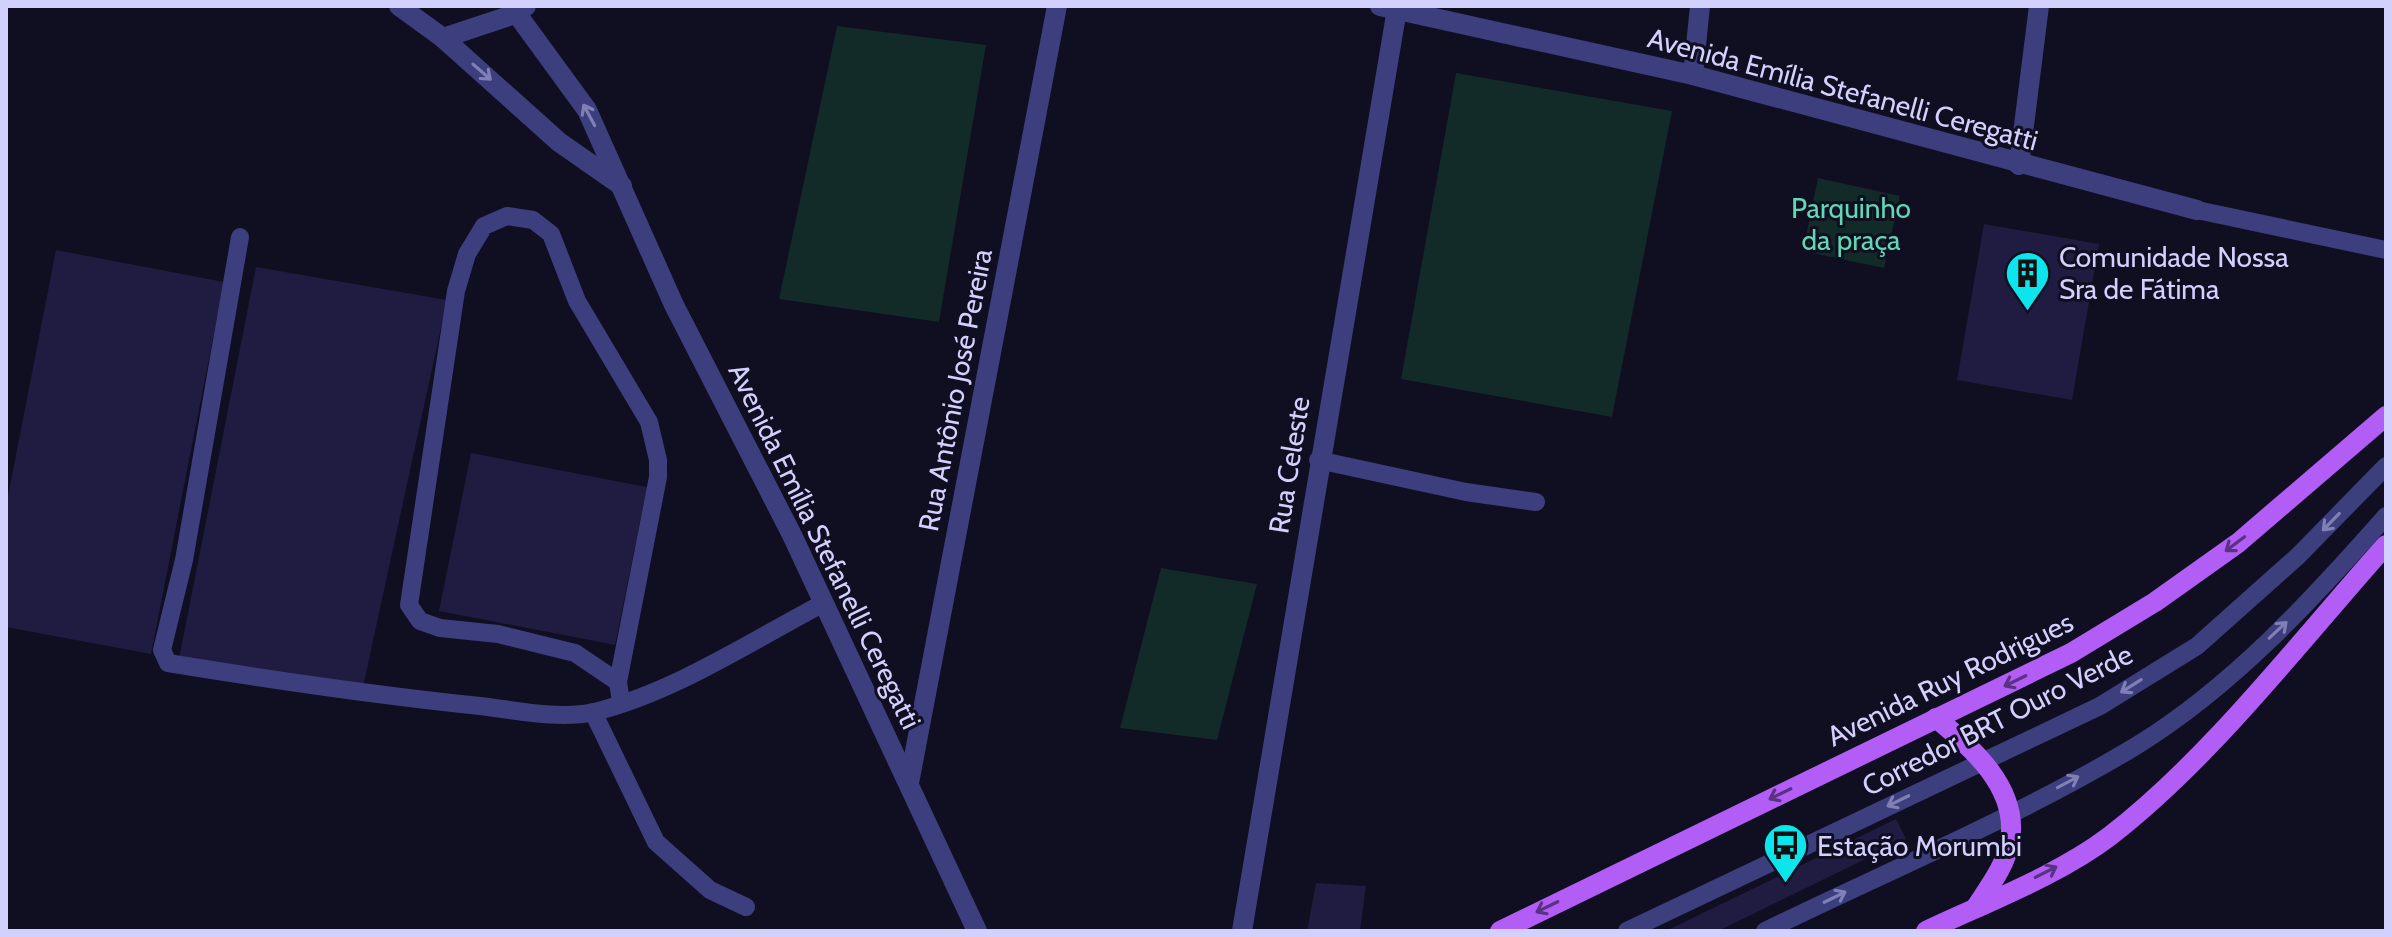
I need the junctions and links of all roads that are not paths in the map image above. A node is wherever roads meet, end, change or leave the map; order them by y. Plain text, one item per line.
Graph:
1 (399, 6) edge
2 (1057, 6) edge
3 (1700, 6) edge
4 (2039, 6) edge
5 (518, 8) edge
6 (1388, 8) edge
7 (443, 38) junction
8 (1693, 75) junction
9 (2019, 165) junction
10 (622, 186) junction
11 (2197, 210) joint
12 (240, 237) dead end
13 (2386, 250) edge
14 (2386, 416) edge
15 (1318, 460) junction
16 (2386, 466) edge
17 (1536, 502) dead end
18 (2386, 516) edge
19 (2386, 545) edge
20 (824, 603) junction
21 (618, 682) junction
22 (621, 702) junction
23 (593, 712) junction
24 (1936, 718) junction
25 (1984, 761) junction
26 (909, 783) junction
27 (2008, 813) junction
28 (746, 907) dead end
29 (1976, 907) junction
30 (977, 931) edge
31 (1242, 931) edge
32 (1500, 931) edge
33 (1627, 931) edge
34 (1765, 931) edge
35 (1926, 931) edge

1 - 7 street
2 - 26 street, Rua Antônio José Pereira
3 - 8 street
4 - 9 street
5 - 7 street
10 -> 5 street, Avenida Emília Stefanelli Ceregatti
6 - 8 street, Avenida Emília Stefanelli Ceregatti
6 - 15 street, Rua Celeste
7 -> 10 street
8 - 9 street, Avenida Emília Stefanelli Ceregatti
9 - 11 street, Avenida Emília Stefanelli Ceregatti
10 - 20 street, Avenida Emília Stefanelli Ceregatti
11 - 13 lane
12 - 23 lane
14 -> 24 main road, Avenida Ruy Rodrigues
15 - 17 lane
15 - 31 street, Rua Celeste
16 -> 25 lane, Corredor BRT Ouro Verde
27 -> 18 lane
29 -> 19 main road
20 - 22 lane
20 - 26 street, Avenida Emília Stefanelli Ceregatti
21 - 21 lane
21 - 22 lane
22 - 23 lane
23 - 28 lane
24 - 25 main road
24 -> 32 main road, Avenida Ruy Rodrigues
25 - 27 main road
25 -> 33 lane, Corredor BRT Ouro Verde
26 - 30 street, Avenida Emília Stefanelli Ceregatti
27 - 29 main road
34 -> 27 lane
29 - 35 main road

